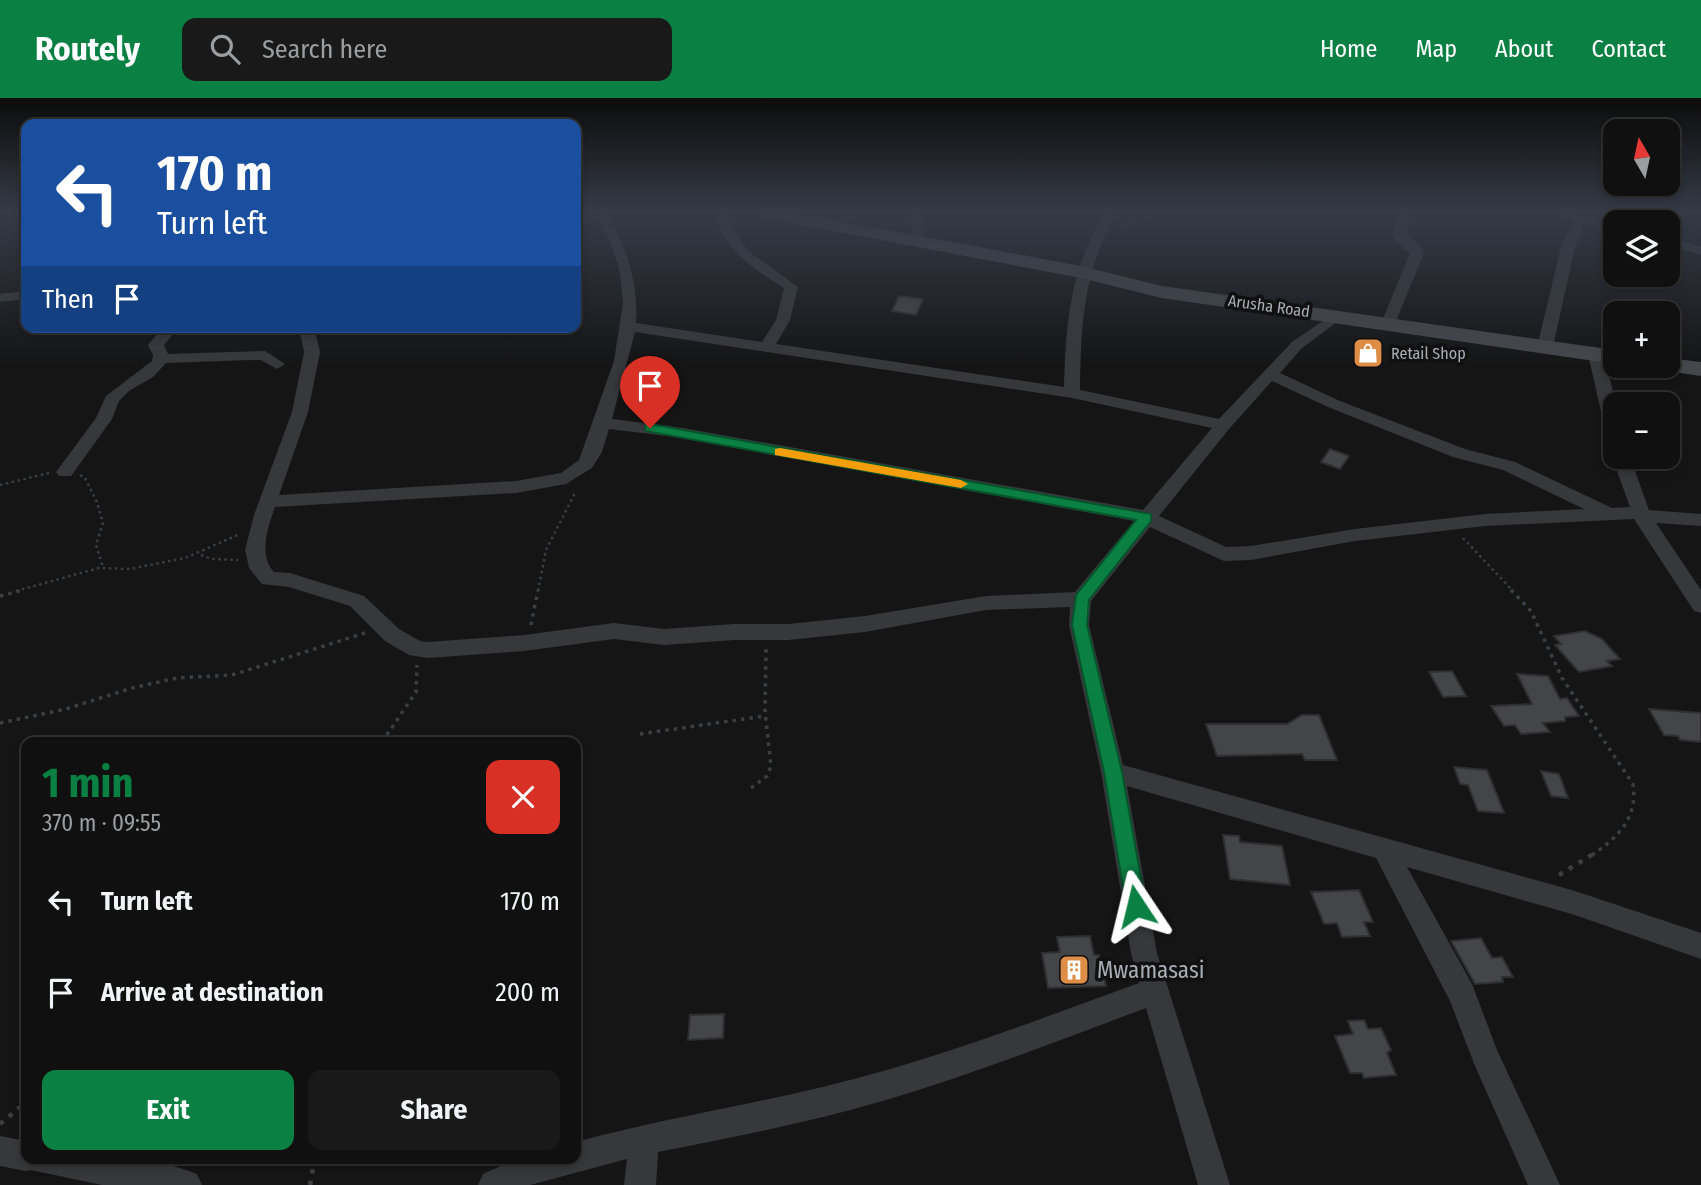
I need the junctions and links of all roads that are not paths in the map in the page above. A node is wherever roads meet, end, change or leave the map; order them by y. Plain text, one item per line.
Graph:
1 (624, 263) edge
2 (750, 263) edge
3 (1030, 263) edge
4 (1085, 263) edge
5 (1413, 263) edge
6 (1564, 263) edge
7 (1081, 272) junction
8 (21, 296) edge
9 (0, 299) edge
10 (1336, 316) junction
11 (1387, 326) junction
12 (631, 327) junction
13 (165, 333) edge
14 (307, 333) edge
15 (767, 346) junction
16 (1545, 347) junction
17 (1603, 356) edge
18 (160, 359) junction
19 (277, 364) dead end
20 (1680, 366) edge
21 (1701, 369) edge
22 (1271, 375) junction
23 (1072, 393) junction
24 (603, 423) junction
25 (1223, 425) junction
26 (1624, 469) edge
27 (65, 472) road end
28 (265, 511) junction
29 (1609, 514) junction
30 (1641, 515) junction
31 (1146, 517) junction
32 (1701, 520) edge
33 (1081, 599) junction
34 (1701, 606) edge
35 (1113, 772) junction
36 (1384, 849) junction
37 (1701, 946) edge
38 (1154, 991) junction
39 (644, 1139) junction
40 (0, 1151) edge
41 (21, 1155) edge
42 (581, 1156) edge
43 (70, 1164) edge
44 (550, 1164) edge
45 (171, 1184) edge
46 (494, 1185) edge
47 (640, 1185) edge
48 (1213, 1185) edge
49 (1544, 1185) edge

1 - 12 street
2 - 15 street
3 - 7 main road, Arusha Road
4 - 7 street
5 - 11 street
6 - 16 street
7 - 10 main road, Arusha Road
7 - 23 street
8 - 9 street
10 - 11 main road, Arusha Road
10 - 22 street
11 - 16 main road, Arusha Road
12 - 15 street
12 - 24 street
13 - 18 street
14 - 28 street
15 - 23 street
16 - 17 main road, Arusha Road
18 - 19 street
18 - 27 street
20 - 21 main road
22 - 25 street
22 - 29 street
23 - 25 street
24 - 28 street
24 - 31 street
25 - 31 street
26 - 30 street
28 - 33 street
29 - 30 street
29 - 31 street
30 - 32 street
30 - 34 street
31 - 33 street
33 - 35 street
35 - 36 street
35 - 38 street
36 - 37 street
36 - 49 street
38 - 39 street
38 - 48 street
39 - 42 street
39 - 47 street
40 - 41 street
43 - 45 street
44 - 46 street

